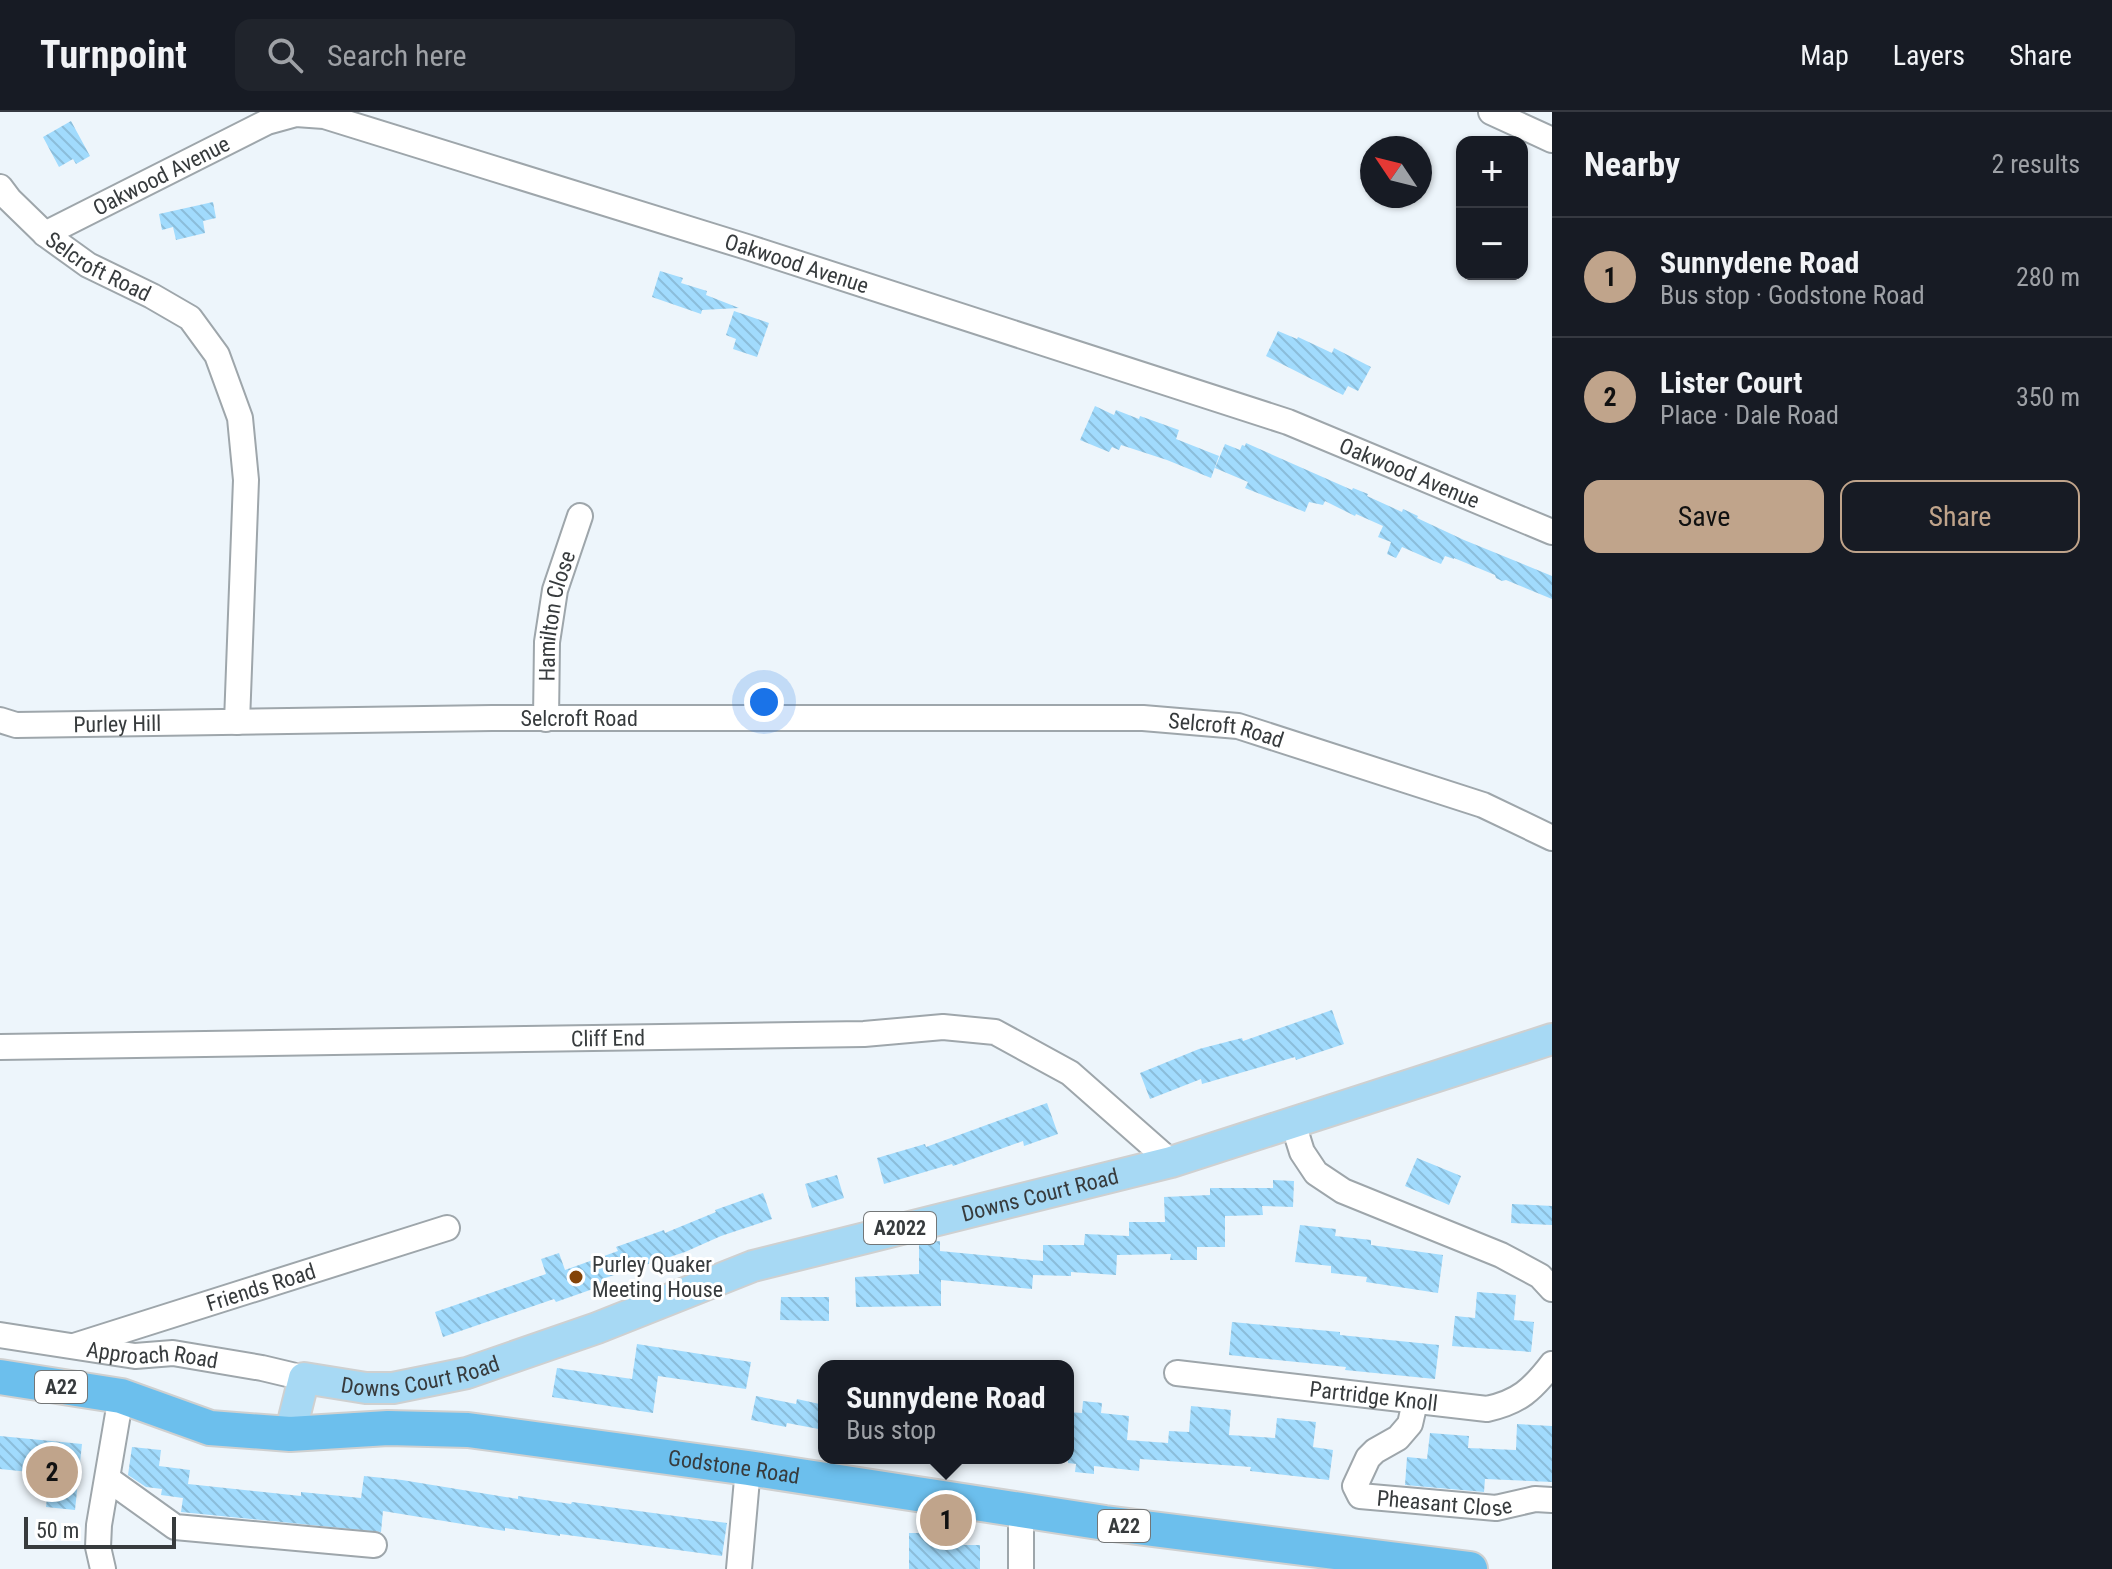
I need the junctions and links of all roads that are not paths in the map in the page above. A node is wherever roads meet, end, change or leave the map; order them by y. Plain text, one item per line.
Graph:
1 (1491, 112) edge
2 (1552, 140) edge
3 (3, 201) edge
4 (45, 234) junction
5 (580, 516) dead end
6 (1552, 532) edge
7 (546, 719) junction
8 (0, 720) edge
9 (237, 722) junction
10 (1552, 838) edge
11 (1552, 1039) edge
12 (0, 1047) edge
13 (1293, 1123) junction
14 (1171, 1162) junction
15 (447, 1228) dead end
16 (1552, 1289) edge
17 (0, 1335) edge
18 (74, 1346) junction
19 (1552, 1364) edge
20 (1177, 1373) dead end
21 (0, 1377) edge
22 (304, 1378) junction
23 (121, 1396) junction
24 (1415, 1402) junction
25 (290, 1434) junction
26 (748, 1468) junction
27 (108, 1479) junction
28 (1552, 1500) edge
29 (1021, 1512) junction
30 (374, 1545) dead end
31 (103, 1569) edge
32 (739, 1569) edge
33 (1021, 1569) edge
34 (1470, 1569) edge

1 - 2 street
3 - 4 street, Selcroft Road
4 - 6 street, Oakwood Avenue
4 - 9 street, Selcroft Road
5 - 7 street, Hamilton Close
7 - 9 street, Selcroft Road
7 - 10 street, Selcroft Road
8 - 9 street, Purley Hill
11 - 13 main road, Downs Court Road / A2022
12 - 14 street, Cliff End
13 - 14 main road, Downs Court Road / A2022
13 - 16 street
14 - 22 main road, Downs Court Road / A2022
15 - 18 street, Friends Road
17 - 18 street, Approach Road
18 - 22 street, Approach Road
19 - 24 street, Partridge Knoll
20 - 24 street, Partridge Knoll
21 - 23 highway, Godstone Road / A22
22 - 25 main road
23 - 25 highway, Godstone Road / A22
23 - 27 street
24 - 28 street, Pheasant Close
25 - 26 highway, Godstone Road / A22
26 - 29 highway, Godstone Road / A22
26 - 32 street
27 - 30 street
27 - 31 street
29 - 33 street
29 - 34 highway, Godstone Road / A22

